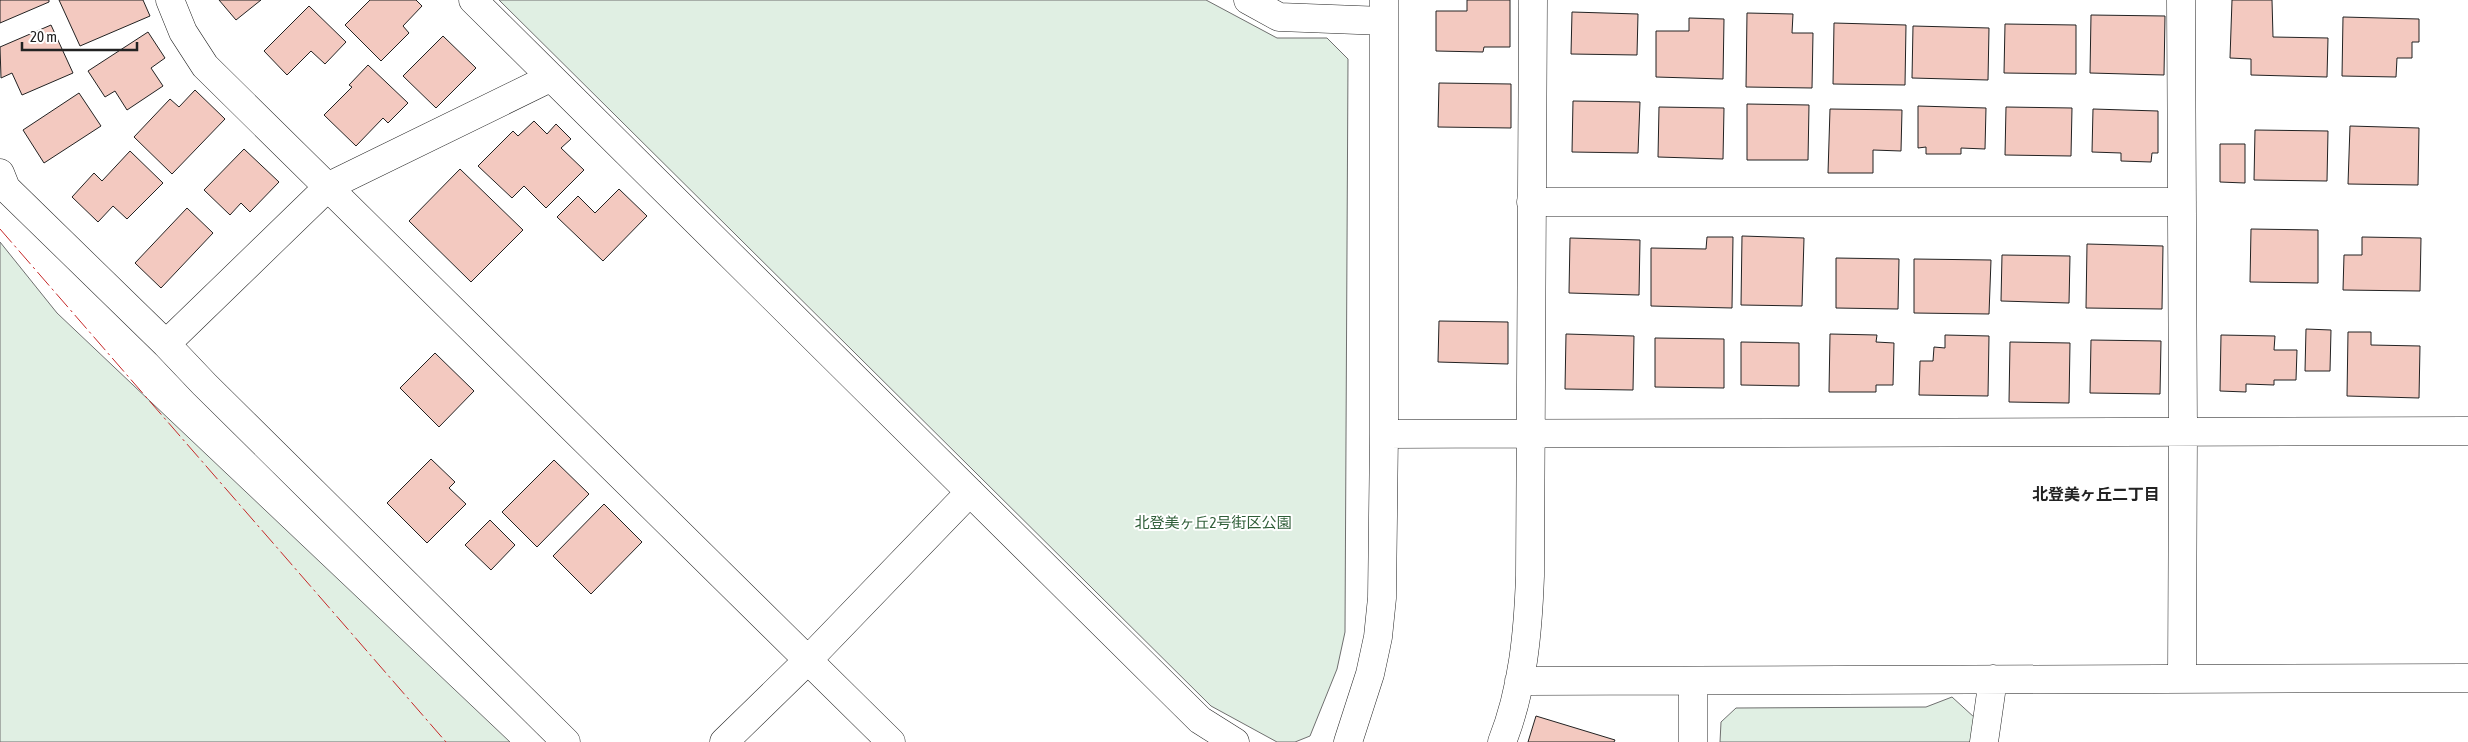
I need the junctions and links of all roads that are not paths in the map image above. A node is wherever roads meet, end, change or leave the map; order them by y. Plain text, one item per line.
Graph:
1 (170, 0) edge
2 (473, 0) edge
3 (1248, 0) edge
4 (1533, 0) edge
5 (2181, 0) edge
6 (1384, 10) edge
7 (550, 78) junction
8 (0, 172) edge
9 (329, 186) junction
10 (1530, 202) junction
11 (2182, 202) junction
12 (166, 344) junction
13 (2468, 431) edge
14 (2183, 432) junction
15 (1530, 433) junction
16 (1384, 434) junction
17 (970, 492) junction
18 (807, 661) junction
19 (2182, 678) junction
20 (2468, 678) edge
21 (1992, 679) junction
22 (1519, 681) junction
23 (1693, 682) junction
24 (566, 742) edge
25 (724, 742) edge
26 (891, 742) edge
27 (1236, 742) edge
28 (1348, 742) edge
29 (1502, 742) edge
30 (1693, 742) edge
31 (1984, 742) edge

1 - 9 street
2 - 7 street
3 - 6 street
4 - 10 street
5 - 11 street
6 - 16 street
7 - 9 street
7 - 17 street
8 - 12 street
9 - 12 street
9 - 18 street
10 - 11 street
10 - 15 street
11 - 14 street
12 - 24 street
13 - 14 street
14 - 15 street
14 - 19 street
15 - 16 street
15 - 22 street
16 - 28 street
17 - 18 street
17 - 27 street
18 - 25 street
18 - 26 street
19 - 20 street
19 - 21 street
21 - 23 street
21 - 31 street
22 - 23 street
22 - 29 street
23 - 30 street

